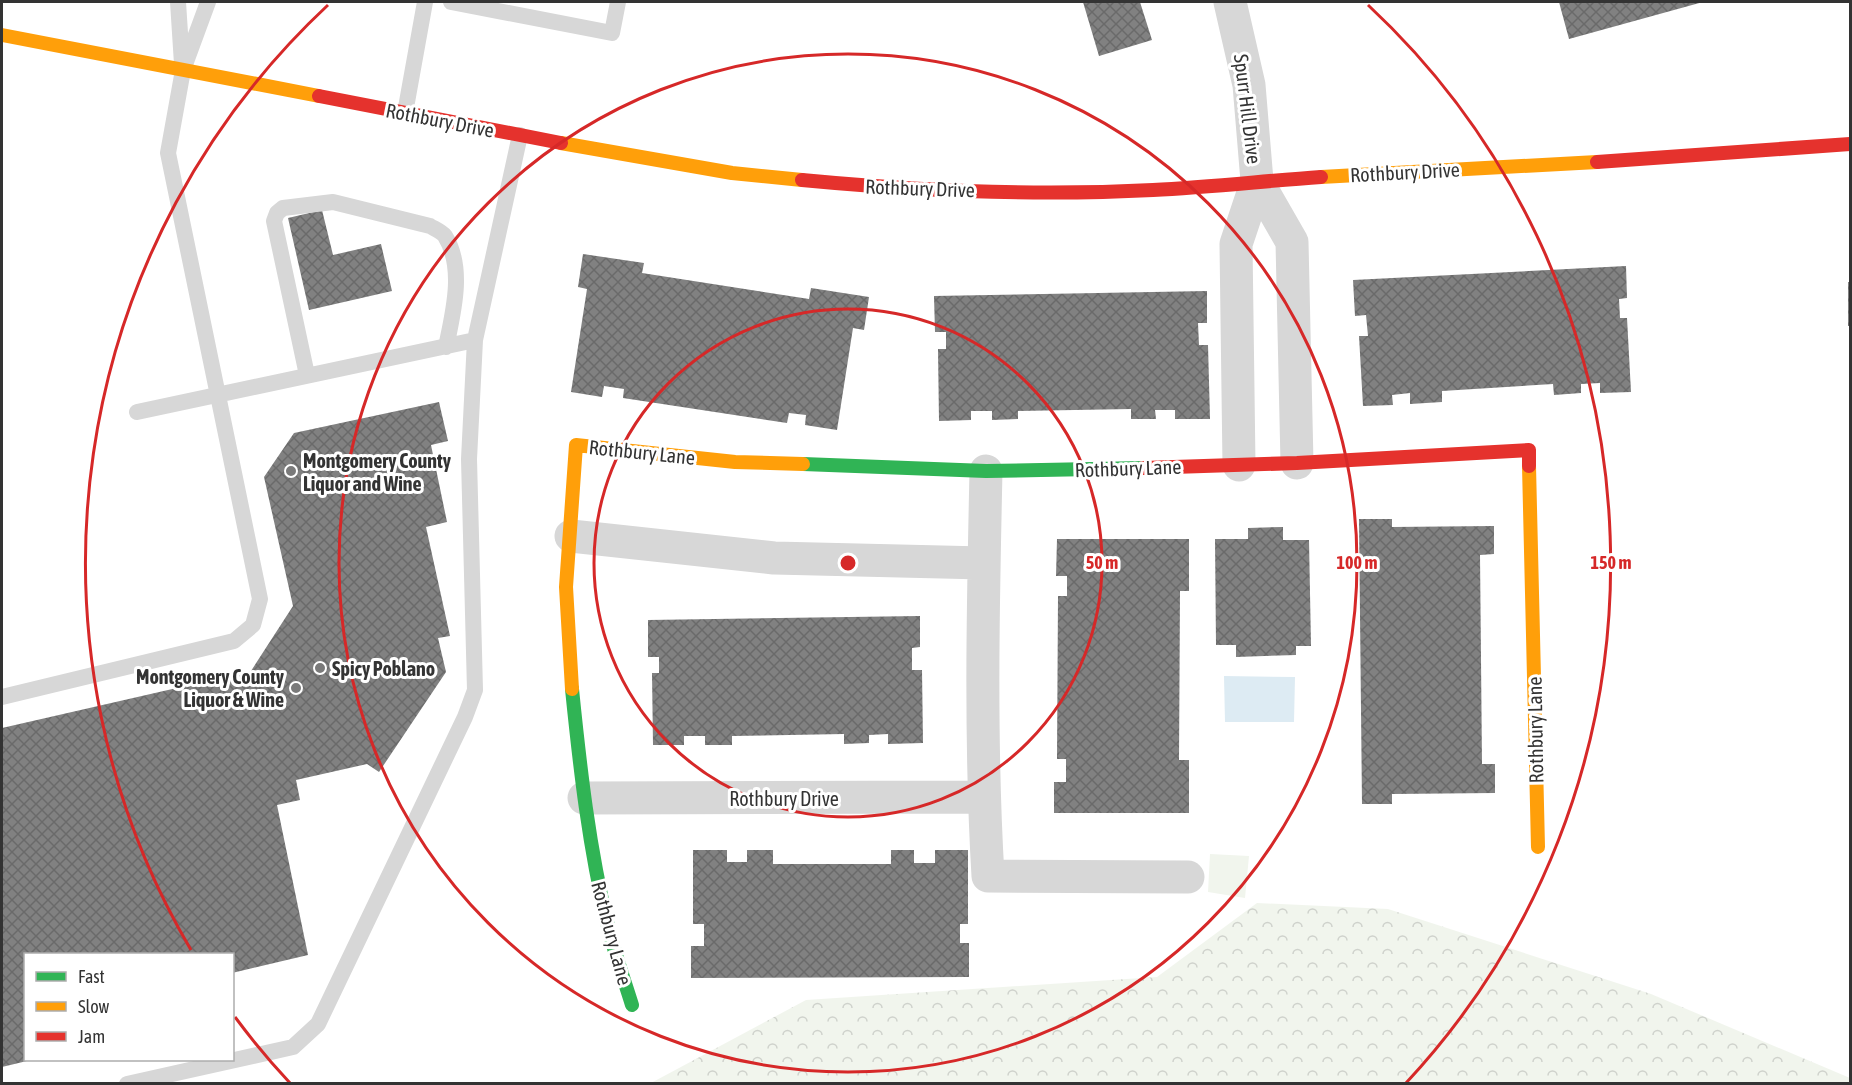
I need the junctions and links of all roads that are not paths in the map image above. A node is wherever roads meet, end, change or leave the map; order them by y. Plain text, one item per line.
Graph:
1 (178, 2) edge
2 (208, 2) edge
3 (425, 2) edge
4 (451, 2) edge
5 (618, 2) edge
6 (1230, 2) edge
7 (2, 35) edge
8 (183, 70) junction
9 (405, 113) junction
10 (520, 135) junction
11 (1851, 144) edge
12 (1257, 181) junction
13 (475, 340) junction
14 (446, 346) junction
15 (307, 375) junction
16 (218, 394) junction
17 (137, 412) dead end
18 (1297, 463) junction
19 (1239, 465) junction
20 (986, 471) junction
21 (571, 536) junction
22 (984, 563) junction
23 (2, 697) edge
24 (984, 797) junction
25 (584, 798) junction
26 (1538, 847) dead end
27 (1188, 877) dead end
28 (632, 1005) dead end
29 (234, 1060) edge
30 (228, 1061) edge
31 (127, 1083) edge

1 - 8 lane
2 - 8 lane
3 - 9 lane
4 - 5 lane
6 - 12 street, Spurr Hill Drive
7 - 8 street, Rothbury Drive
8 - 9 street, Rothbury Drive
8 - 16 lane
9 - 10 street, Rothbury Drive
10 - 12 street, Rothbury Drive
10 - 13 lane
11 - 12 street, Rothbury Drive
12 - 18 street
12 - 19 street
13 - 14 lane
13 - 29 lane
14 - 15 lane
14 - 15 lane
15 - 16 lane
16 - 17 lane
16 - 23 lane
18 - 19 street, Rothbury Lane
18 - 26 street, Rothbury Lane
19 - 20 street, Rothbury Lane
20 - 21 street, Rothbury Lane
20 - 22 street
21 - 22 street
21 - 25 street, Rothbury Lane
22 - 24 street
24 - 25 street, Rothbury Drive
24 - 27 street
25 - 28 street, Rothbury Lane
30 - 31 lane

